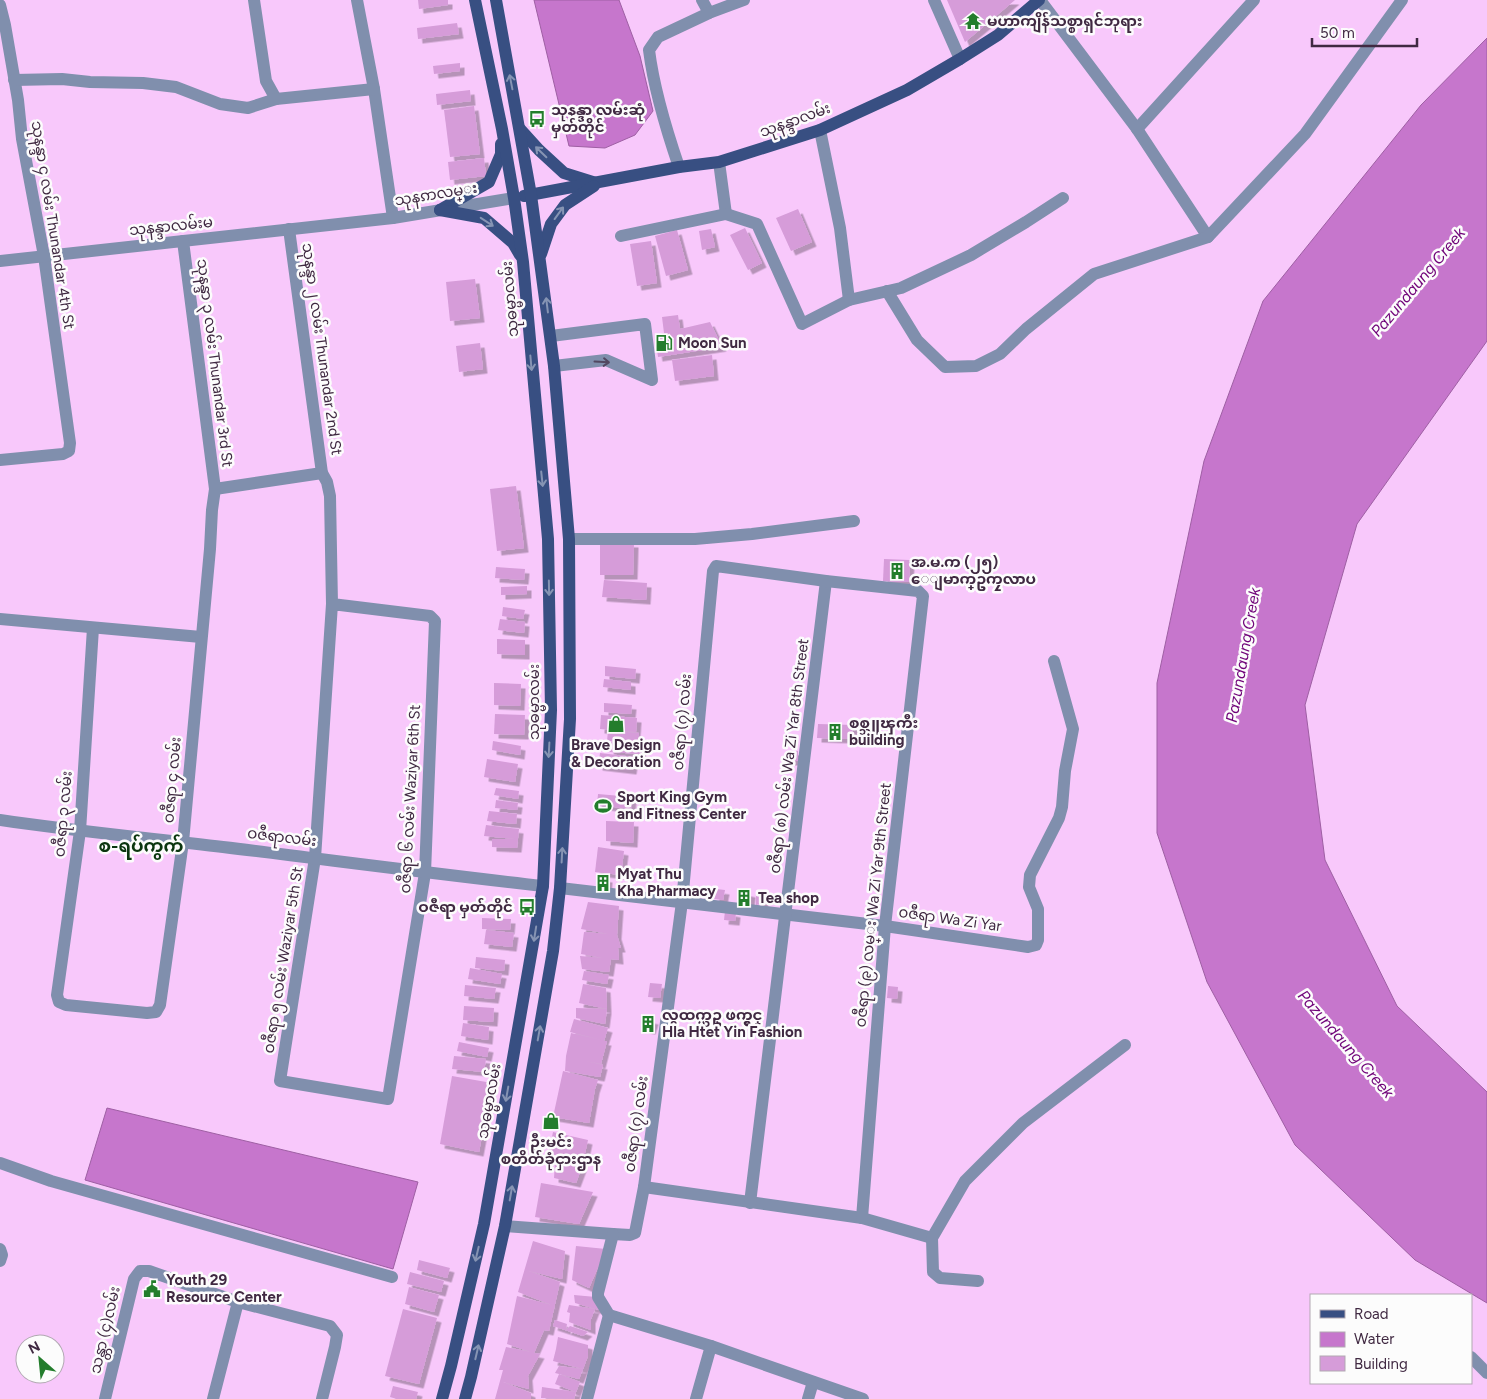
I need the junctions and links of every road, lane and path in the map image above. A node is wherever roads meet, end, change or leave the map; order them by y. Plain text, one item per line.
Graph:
1 (254, 0) edge
2 (357, 0) edge
3 (475, 0) edge
4 (496, 0) edge
5 (702, 0) edge
6 (744, 0) edge
7 (934, 0) edge
8 (1039, 0) edge
9 (1254, 0) edge
10 (1402, 0) edge
11 (0, 5) edge
12 (708, 13) junction
13 (960, 59) junction
14 (14, 80) junction
15 (374, 89) junction
16 (276, 99) junction
17 (502, 129) junction
18 (1137, 129) junction
19 (520, 130) junction
20 (820, 130) junction
21 (719, 162) junction
22 (678, 167) junction
23 (598, 183) junction
24 (531, 195) junction
25 (514, 198) junction
26 (1063, 198) dead end
27 (440, 210) junction
28 (726, 214) junction
29 (393, 218) junction
30 (345, 223) joint
31 (289, 229) junction
32 (621, 236) dead end
33 (1208, 237) junction
34 (183, 241) junction
35 (44, 256) junction
36 (541, 257) junction
37 (0, 261) edge
38 (523, 262) junction
39 (887, 291) junction
40 (849, 300) junction
41 (551, 336) junction
42 (554, 366) junction
43 (0, 460) edge
44 (322, 473) junction
45 (215, 489) junction
46 (854, 521) dead end
47 (569, 539) junction
48 (210, 549) joint
49 (826, 581) junction
50 (332, 604) junction
51 (0, 618) edge
52 (93, 628) junction
53 (201, 637) junction
54 (1054, 661) dead end
55 (0, 820) edge
56 (80, 831) junction
57 (183, 842) junction
58 (315, 858) junction
59 (425, 873) junction
60 (543, 886) junction
61 (560, 888) junction
62 (682, 902) junction
63 (786, 914) junction
64 (885, 926) junction
65 (156, 1012) joint
66 (1125, 1046) dead end
67 (388, 1099) joint
68 (0, 1163) edge
69 (644, 1187) junction
70 (750, 1203) junction
71 (862, 1218) junction
72 (505, 1226) junction
73 (613, 1234) junction
74 (932, 1238) junction
75 (392, 1277) dead end
76 (978, 1281) dead end
77 (238, 1302) junction
78 (610, 1314) junction
79 (711, 1346) junction
80 (1472, 1358) edge
81 (1487, 1373) edge
82 (813, 1382) junction
83 (105, 1399) edge
84 (213, 1399) edge
85 (322, 1399) edge
86 (442, 1399) edge
87 (465, 1399) edge
88 (587, 1399) edge
89 (696, 1399) edge
90 (808, 1399) edge
91 (863, 1399) edge

1 - 16 street
2 - 15 street
3 - 17 main road, သုဓမ္မာလမ်း
19 -> 4 main road
5 - 12 street
6 - 12 street
7 - 13 street
8 - 13 main road, သုနန္ဒာလမ်း
8 - 18 street
9 - 18 street
10 - 33 street
11 - 14 street, သုနန္ဒာ ၄ လမ်း Thunandar 4th St
12 - 22 street
13 - 20 main road, သုနန္ဒာလမ်း
14 - 16 street
14 - 35 street, သုနန္ဒာ ၄ လမ်း Thunandar 4th St
15 - 16 street
15 - 29 street
17 - 25 main road, သုဓမ္မာလမ်း
17 - 27 main road
18 - 33 street
23 -> 19 main road
19 - 24 main road
20 - 21 main road, သုနန္ဒာလမ်း
20 - 40 street
21 - 22 main road, သုနန္ဒာလမ်း
21 - 28 street
22 - 23 main road, သုနန္ဒာလမ်း
23 - 24 main road, သုနန္ဒာလမ်း
36 -> 23 main road
24 - 25 main road, သုနၵာလမ္း
24 - 36 main road
25 - 27 street, သုနၵာလမ္း
25 - 38 main road, သုဓမ္မာလမ်း
26 - 39 street
27 - 29 street, သုနၵာလမ္း
27 -> 38 main road
28 - 32 street
28 - 40 street
29 - 30 street, သုနၵာလမ္း
30 - 31 street, သုနန္ဒာလမ်းမ
31 - 34 street, သုနန္ဒာလမ်းမ
31 - 44 street, သုနန္ဒာ ၂ လမ်း Thunandar 2nd St
33 - 39 street
34 - 35 street, သုနန္ဒာလမ်းမ
34 - 45 street, သုနန္ဒာ ၃ လမ်း Thunandar 3rd St
35 - 37 street, သုနန္ဒာလမ်းမ
35 - 43 street, သုနန္ဒာ ၄ လမ်း Thunandar 4th St
41 -> 36 main road
38 -> 60 main road, သုဓမ္မာလမ်း
39 - 40 street
41 - 42 main road
42 -> 41 street
42 - 47 main road
44 - 45 street
44 - 50 street, သုနန္ဒာ ၂ လမ်း Thunandar 2nd St
45 - 48 street, သုနန္ဒာ ၃ လမ်း Thunandar 3rd St
46 - 47 street
61 -> 47 main road
48 - 53 street, ဝဇီရာ ၄ လမ်း
49 - 62 street, ၀ဇီရာ (၇) လမ်း
49 - 63 street, ၀ဇီရာ (၈) လမ်း Wa Zi Yar 8th Street
49 - 64 street, ၀ဇီရာ (၉) လမ္း Wa Zi Yar 9th Street
50 - 58 street, ဝဇီရာ ၅ လမ်း Waziyar 5th St
50 - 59 street, ဝဇီရာ ၆ လမ်း Waziyar 6th St
51 - 52 street
52 - 53 street
52 - 56 street, ဝဇီရာ ၃ လမ်း
53 - 57 street, ဝဇီရာ ၄ လမ်း
54 - 64 street, ၀ဇီရာ Wa Zi Yar
55 - 56 street, ဝဇီရာလမ်း
56 - 57 street, ဝဇီရာလမ်း
56 - 65 street, ဝဇီရာ ၃ လမ်း
57 - 58 street, ဝဇီရာလမ်း
57 - 65 street, ဝဇီရာ ၄ လမ်း
58 - 59 street, ဝဇီရာလမ်း
58 - 67 street, ဝဇီရာ ၅ လမ်း Waziyar 5th St
59 - 60 street, ဝဇီရာလမ်း
59 - 67 street, ဝဇီရာ ၆ လမ်း Waziyar 6th St
60 - 61 main road, ဝဇီရာလမ်း
60 -> 86 main road, သုဓမ္မာလမ်း
61 - 62 street, ၀ဇီရာ Wa Zi Yar
72 -> 61 main road
62 - 63 street, ၀ဇီရာ Wa Zi Yar
62 - 69 street, ၀ဇီရာ (၇) လမ်း
63 - 64 street, ၀ဇီရာ Wa Zi Yar
63 - 70 street, ၀ဇီရာ (၈) လမ်း Wa Zi Yar 8th Street
64 - 71 street, ၀ဇီရာ (၉) လမ္း Wa Zi Yar 9th Street
66 - 74 street
68 - 75 street
69 - 70 street
69 - 73 street, ၀ဇီရာ (၇) လမ်း
70 - 71 street
71 - 74 street
72 - 73 street
87 -> 72 main road
73 - 78 street
74 - 76 street
77 - 83 street, သန္တာ (၄)လမ်း
77 - 84 street
77 - 85 street
78 - 79 street
78 - 88 street
79 - 82 street
79 - 89 street
80 - 81 street
82 - 90 street
82 - 91 street

